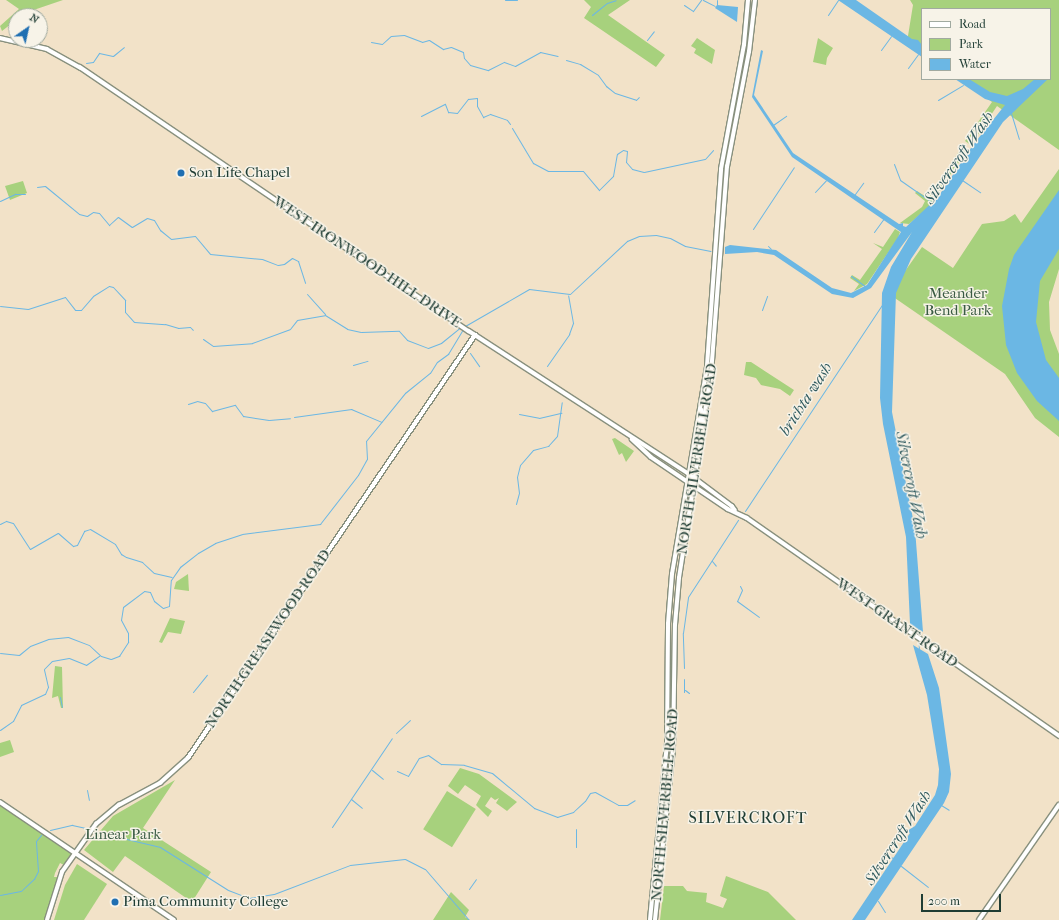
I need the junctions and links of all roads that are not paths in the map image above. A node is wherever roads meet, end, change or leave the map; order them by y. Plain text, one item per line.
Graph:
1 (748, 0) edge
2 (755, 0) edge
3 (0, 38) edge
4 (475, 335) junction
5 (702, 403) junction
6 (703, 430) junction
7 (628, 436) junction
8 (689, 474) junction
9 (696, 480) junction
10 (687, 481) junction
11 (695, 486) junction
12 (735, 510) junction
13 (675, 555) junction
14 (683, 556) junction
15 (1059, 736) edge
16 (0, 802) edge
17 (1059, 805) edge
18 (74, 853) junction
19 (47, 920) edge
20 (174, 920) edge
21 (650, 920) edge
22 (655, 920) edge
23 (979, 920) edge

1 - 5 main road, NORTH SILVERBELL ROAD
2 - 6 main road, NORTH SILVERBELL ROAD
3 - 4 main road, WEST IRONWOOD HILL DRIVE
4 - 7 main road, WEST IRONWOOD HILL DRIVE
4 - 18 main road, NORTH GREASEWOOD ROAD
5 - 6 main road
5 - 8 main road, NORTH SILVERBELL ROAD
6 - 9 main road, NORTH SILVERBELL ROAD
7 - 8 main road, WEST IRONWOOD HILL DRIVE
7 - 10 main road, WEST IRONWOOD HILL DRIVE
8 - 9 main road, WEST GRANT ROAD
8 - 10 main road, NORTH SILVERBELL ROAD
9 - 11 main road, NORTH SILVERBELL ROAD
9 - 12 main road, WEST GRANT ROAD
10 - 11 main road, WEST GRANT ROAD
10 - 13 main road, NORTH SILVERBELL ROAD
11 - 12 main road, WEST GRANT ROAD
11 - 14 main road, NORTH SILVERBELL ROAD
12 - 15 main road, WEST GRANT ROAD
13 - 14 main road
13 - 21 main road, NORTH SILVERBELL ROAD
14 - 22 main road, NORTH SILVERBELL ROAD
16 - 18 main road
17 - 23 main road
18 - 19 main road, NORTH GREASEWOOD ROAD
18 - 20 main road

